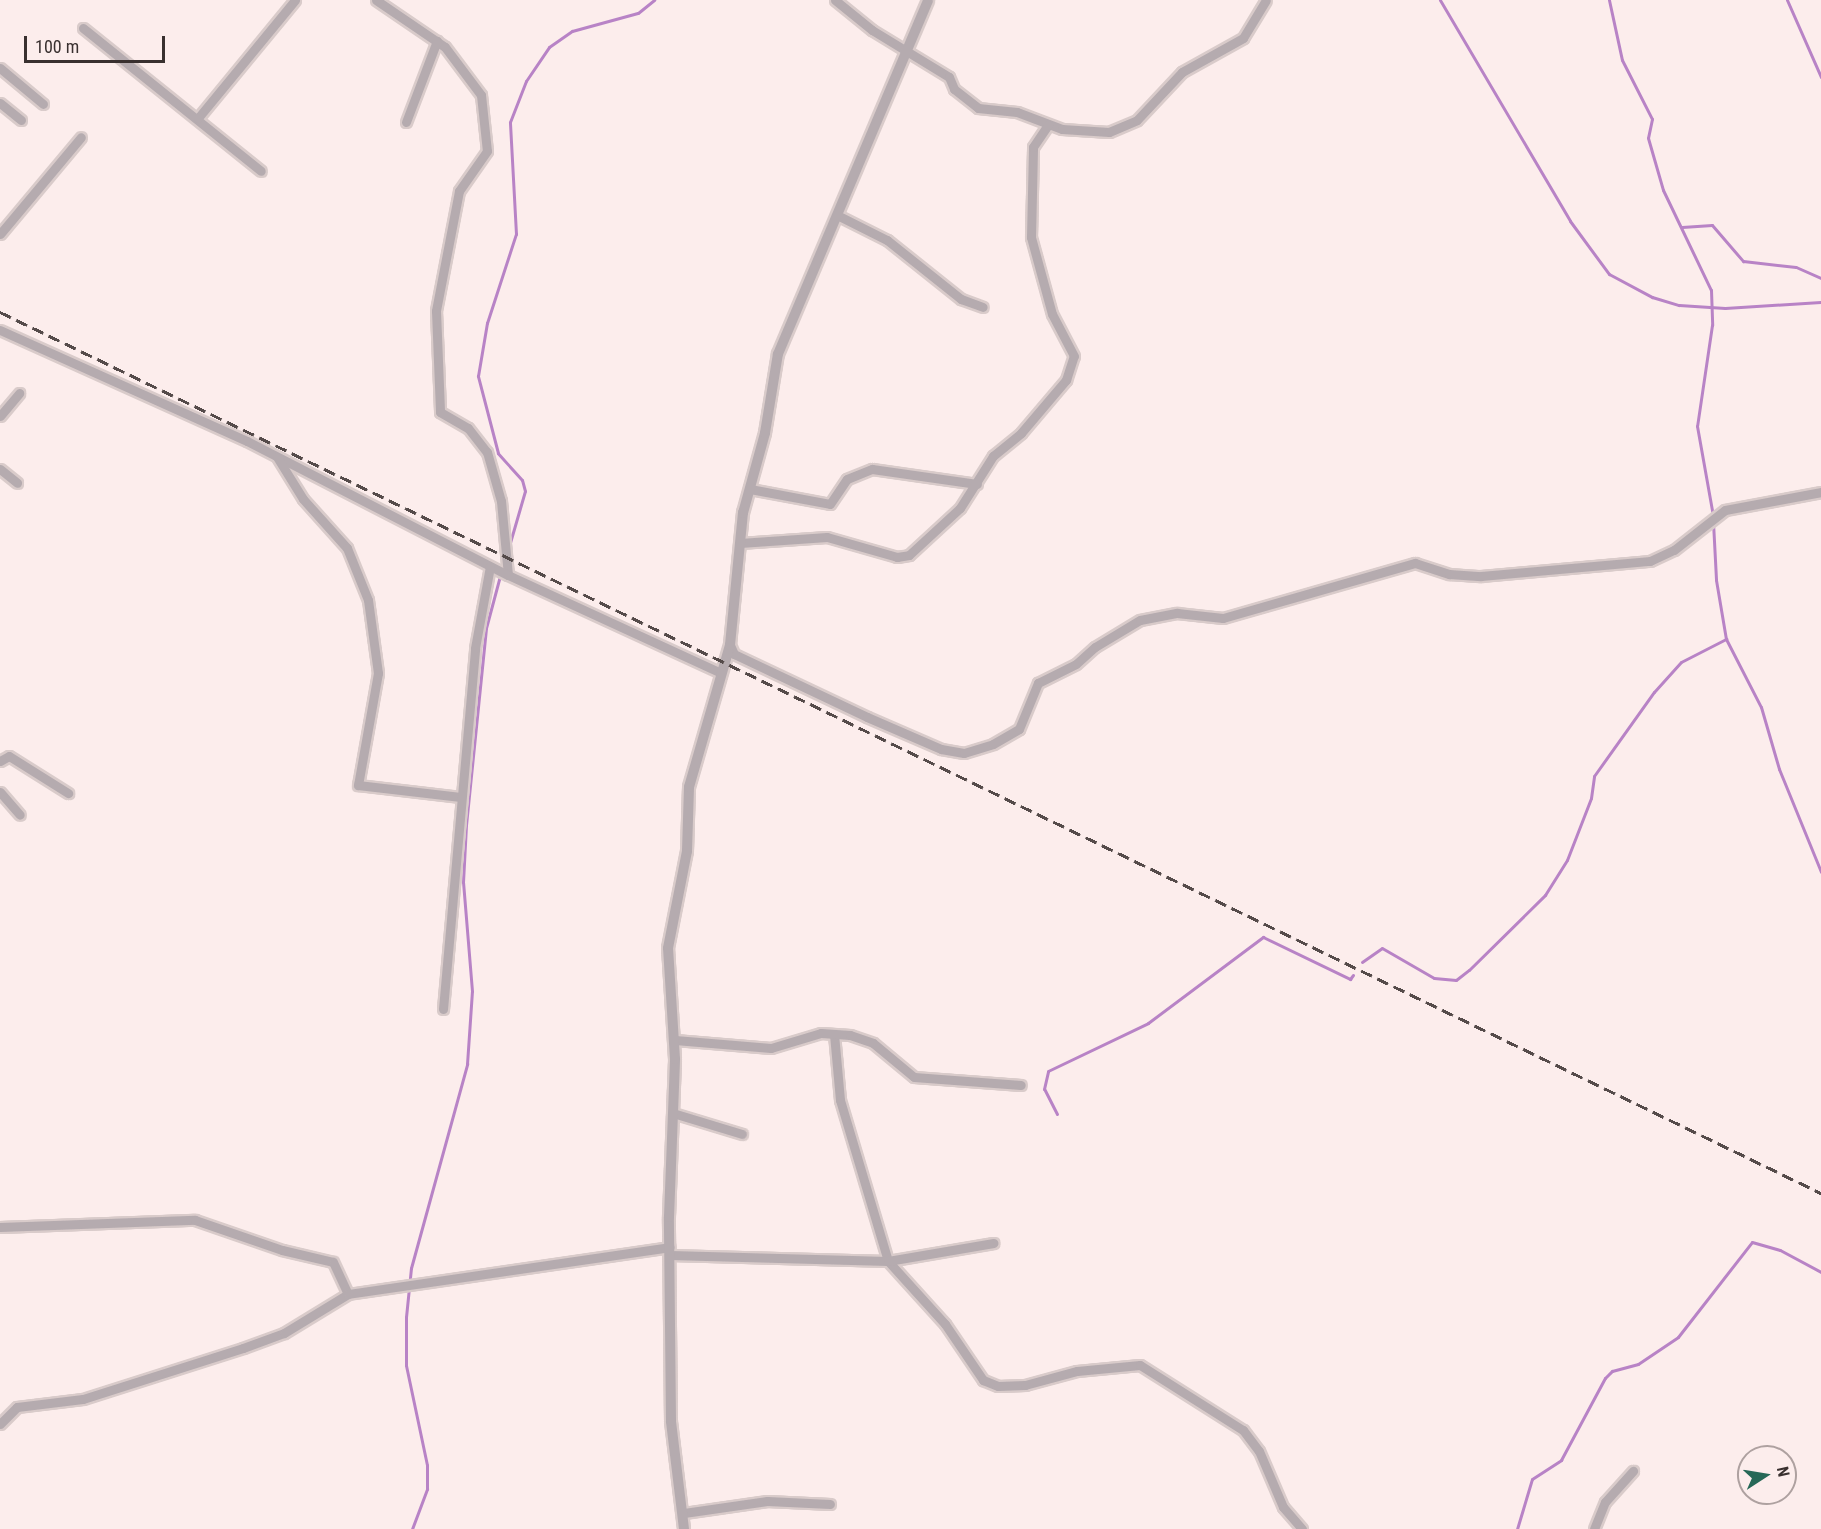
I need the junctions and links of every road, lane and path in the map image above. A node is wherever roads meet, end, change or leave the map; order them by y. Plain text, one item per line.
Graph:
1 (295, 0) edge
2 (376, 0) edge
3 (835, 0) edge
4 (928, 0) edge
5 (1266, 0) edge
6 (83, 27) dead end
7 (438, 42) junction
8 (907, 50) junction
9 (0, 68) edge
10 (0, 103) edge
11 (43, 104) dead end
12 (198, 118) junction
13 (21, 120) dead end
14 (406, 122) dead end
15 (1048, 125) junction
16 (81, 137) dead end
17 (261, 171) dead end
18 (839, 216) junction
19 (0, 234) edge
20 (983, 307) dead end
21 (0, 330) edge
22 (19, 393) dead end
23 (0, 416) edge
24 (277, 457) junction
25 (0, 469) edge
26 (17, 483) dead end
27 (977, 484) junction
28 (750, 489) junction
29 (1821, 492) edge
30 (740, 543) junction
31 (490, 566) junction
32 (508, 575) junction
33 (730, 645) junction
34 (721, 673) junction
35 (0, 761) edge
36 (0, 792) edge
37 (68, 793) dead end
38 (460, 797) junction
39 (20, 815) dead end
40 (443, 1009) dead end
41 (834, 1034) junction
42 (675, 1040) junction
43 (1021, 1085) dead end
44 (673, 1113) junction
45 (742, 1134) dead end
46 (0, 1227) edge
47 (993, 1243) dead end
48 (670, 1251) junction
49 (888, 1261) junction
50 (348, 1294) junction
51 (0, 1424) edge
52 (1633, 1471) dead end
53 (830, 1504) dead end
54 (684, 1513) junction
55 (684, 1529) edge
56 (1302, 1529) edge
57 (1594, 1529) edge

1 - 12 street
2 - 7 street
3 - 8 street
4 - 8 street
5 - 15 street
6 - 12 street
7 - 14 street
7 - 32 street
8 - 15 street
8 - 18 street
9 - 11 street
10 - 13 street
12 - 17 street
15 - 27 street
16 - 19 street
18 - 20 street
18 - 28 street
21 - 24 street
22 - 23 street
24 - 31 street
24 - 38 street
25 - 26 street
27 - 28 street
27 - 30 street
28 - 30 street
29 - 33 street
30 - 33 street
31 - 32 street
31 - 38 street
32 - 34 street
33 - 34 street
34 - 42 street
35 - 37 street
36 - 39 street
38 - 40 street
41 - 42 street
41 - 43 street
41 - 49 street
42 - 44 street
44 - 45 street
44 - 48 street
46 - 50 street
47 - 49 street
48 - 49 street
48 - 50 street
48 - 54 street
49 - 56 street
50 - 51 street
52 - 57 street
53 - 54 street
54 - 55 street

